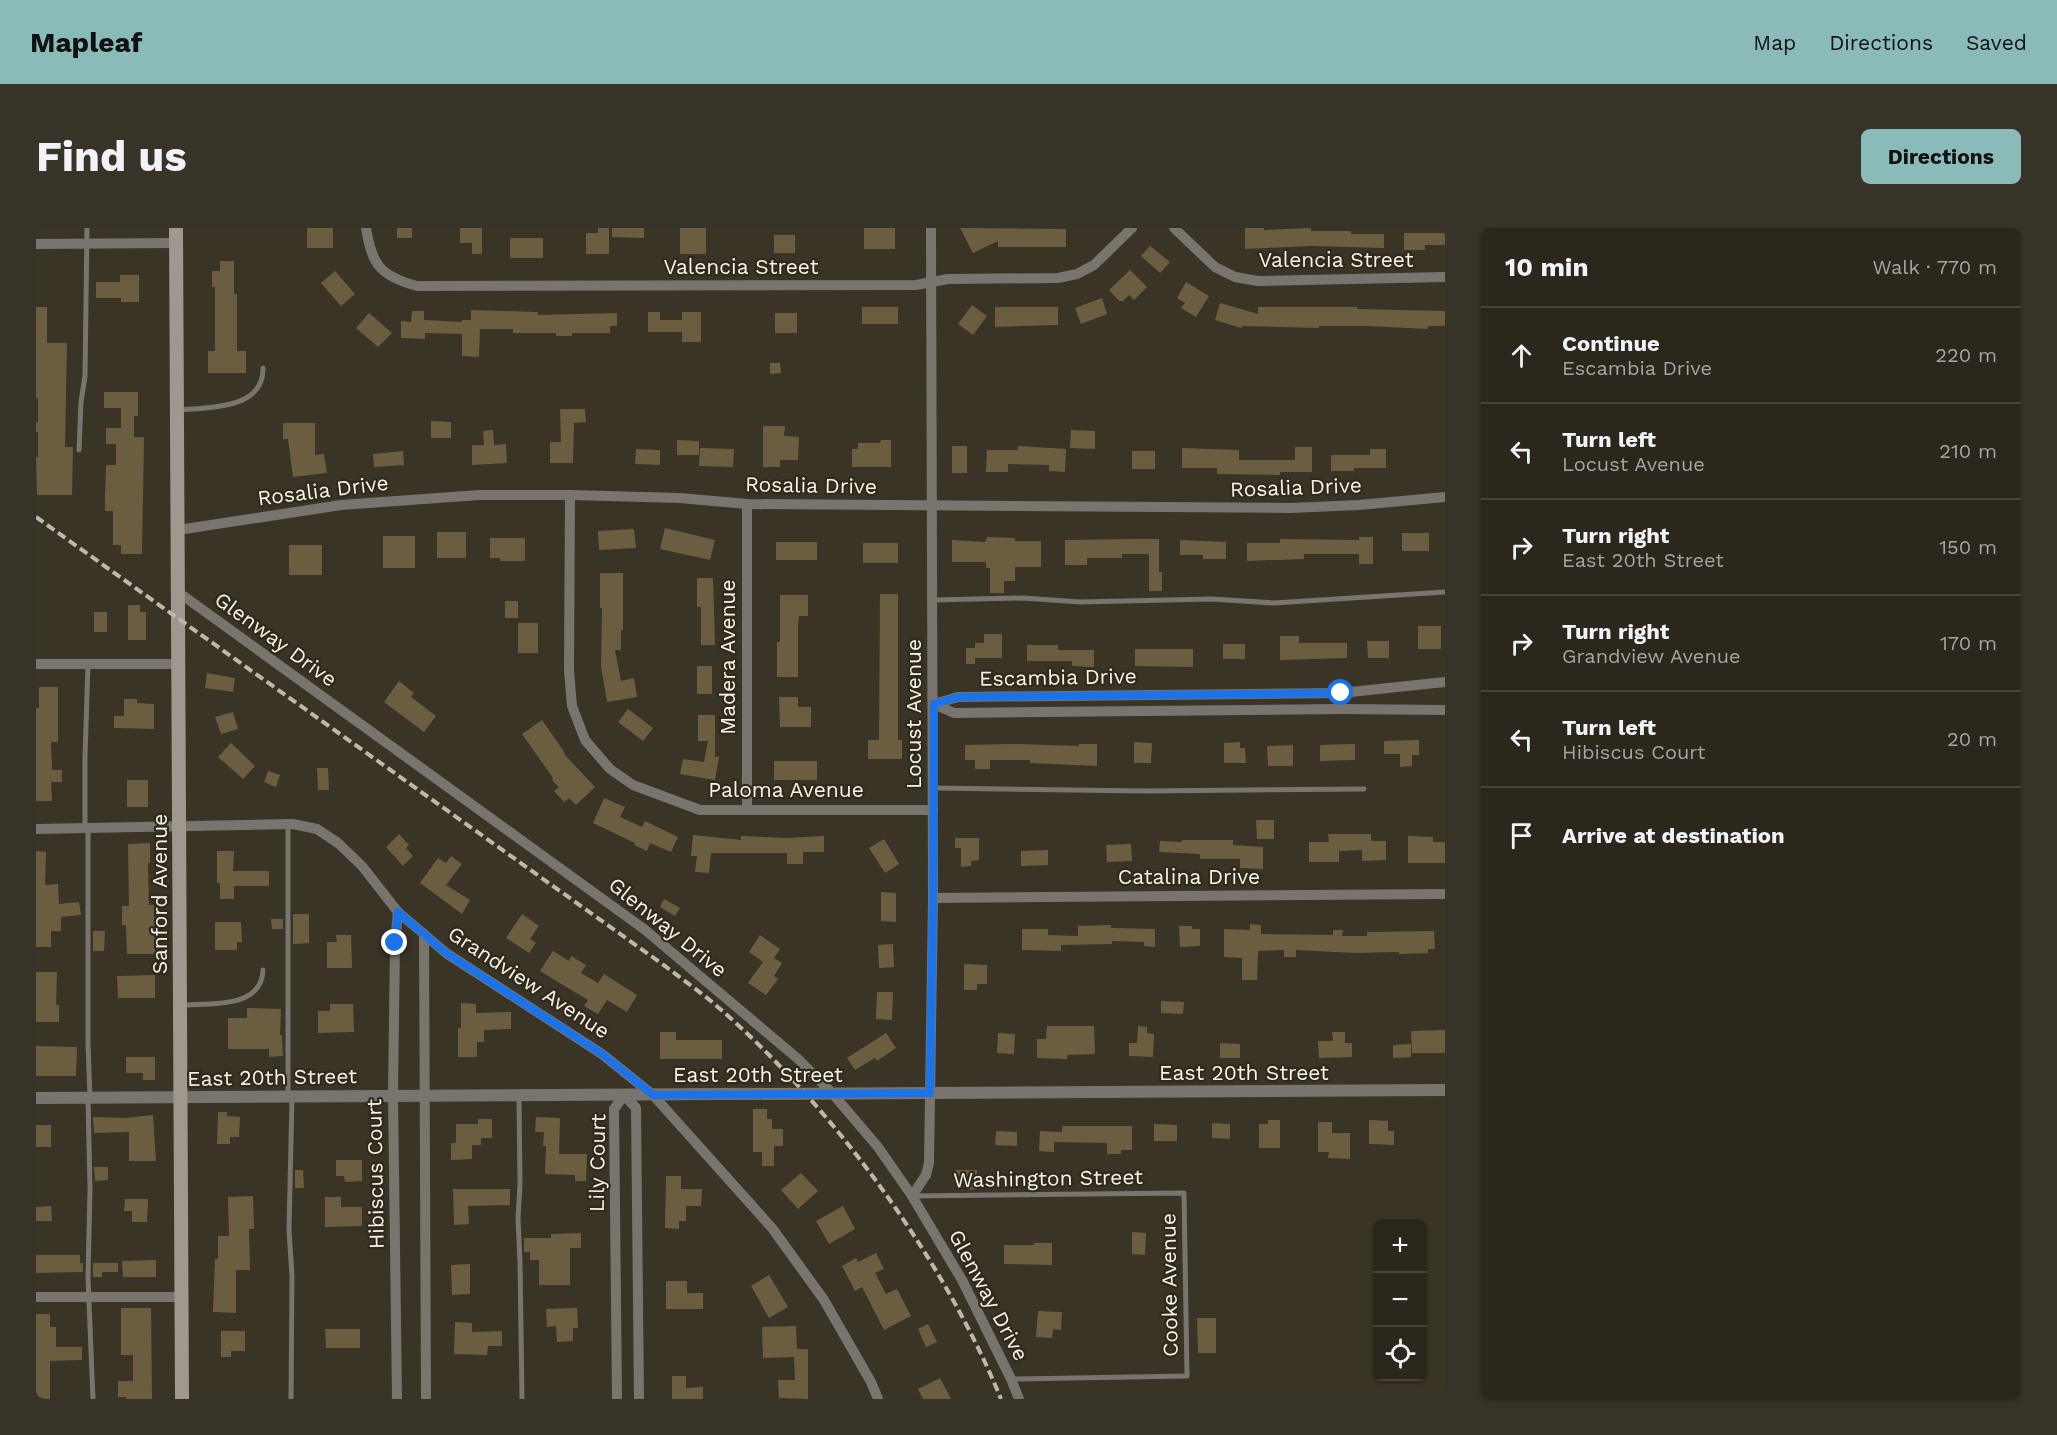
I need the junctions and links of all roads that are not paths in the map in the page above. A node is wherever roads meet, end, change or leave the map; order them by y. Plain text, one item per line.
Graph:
1 (87, 228) edge
2 (176, 228) edge
3 (366, 228) edge
4 (931, 228) edge
5 (1132, 228) edge
6 (1174, 228) edge
7 (176, 243) junction
8 (36, 244) edge
9 (87, 244) junction
10 (1445, 277) edge
11 (931, 282) junction
12 (263, 368) dead end
13 (177, 410) junction
14 (79, 450) dead end
15 (570, 495) junction
16 (1445, 497) edge
17 (747, 504) junction
18 (932, 506) junction
19 (178, 530) junction
20 (178, 592) junction
21 (1445, 592) edge
22 (932, 600) junction
23 (36, 664) edge
24 (88, 664) junction
25 (179, 664) junction
26 (1445, 682) edge
27 (1341, 693) junction
28 (934, 704) junction
29 (1342, 709) junction
30 (1445, 710) edge
31 (933, 788) junction
32 (1364, 789) dead end
33 (747, 810) junction
34 (933, 810) junction
35 (288, 824) junction
36 (180, 825) junction
37 (87, 827) junction
38 (36, 829) edge
39 (1445, 894) edge
40 (933, 898) junction
41 (398, 912) junction
42 (423, 934) junction
43 (263, 970) dead end
44 (181, 1005) junction
45 (1445, 1090) edge
46 (832, 1093) junction
47 (930, 1093) junction
48 (393, 1094) junction
49 (423, 1094) junction
50 (519, 1095) junction
51 (624, 1095) junction
52 (653, 1095) junction
53 (290, 1096) junction
54 (181, 1097) junction
55 (36, 1098) edge
56 (89, 1098) junction
57 (1184, 1193) joint
58 (912, 1196) junction
59 (36, 1297) edge
60 (90, 1297) junction
61 (182, 1297) junction
62 (1011, 1379) junction
63 (93, 1399) edge
64 (182, 1399) edge
65 (291, 1399) edge
66 (397, 1399) edge
67 (426, 1399) edge
68 (522, 1399) edge
69 (617, 1399) edge
70 (639, 1399) edge
71 (878, 1399) edge
72 (1019, 1399) edge

1 - 9 lane
2 - 7 main road, Sanford Avenue
3 - 11 street, Valencia Street
4 - 11 street, Locust Avenue
5 - 11 street, Valencia Street
6 - 10 street, Valencia Street
7 - 9 street
7 - 13 main road, Sanford Avenue
8 - 9 street
9 - 14 lane
11 - 18 street, Locust Avenue
12 - 13 lane
13 - 19 main road, Sanford Avenue
15 - 17 street, Rosalia Drive
15 - 19 street, Rosalia Drive
15 - 33 street, Paloma Avenue
16 - 18 street, Rosalia Drive
17 - 18 street, Rosalia Drive
17 - 33 street, Madera Avenue
18 - 22 street, Locust Avenue
19 - 20 main road, Sanford Avenue
20 - 25 main road, Sanford Avenue
20 - 46 street, Glenway Drive
21 - 22 lane
22 - 28 street, Locust Avenue
23 - 24 street
24 - 25 street
24 - 37 lane
25 - 36 main road, Sanford Avenue
26 - 27 street, Escambia Drive
27 - 28 street, Escambia Drive
27 - 29 lane
28 - 29 street, Escambia Drive
28 - 31 street, Locust Avenue
29 - 30 street, Escambia Drive
31 - 32 lane
31 - 34 street, Locust Avenue
33 - 34 street, Paloma Avenue
34 - 40 street, Locust Avenue
35 - 36 street, Grandview Avenue
35 - 41 street, Grandview Avenue
35 - 53 lane
36 - 37 street, Grandview Avenue
36 - 44 main road, Sanford Avenue
37 - 38 street, Grandview Avenue
37 - 56 lane
39 - 40 street, Catalina Drive
40 - 47 street, Locust Avenue
41 - 42 street, Grandview Avenue
41 - 48 street, Hibiscus Court
42 - 49 street
42 - 52 street, Grandview Avenue
43 - 44 lane
44 - 54 main road, Sanford Avenue
45 - 47 street, East 20th Street
46 - 47 street, East 20th Street
46 - 52 street, East 20th Street
46 - 58 street, Glenway Drive
47 - 58 street, Locust Avenue
48 - 49 street, East 20th Street
48 - 53 street, East 20th Street
48 - 66 street, Hibiscus Court
49 - 50 street, East 20th Street
49 - 67 street
50 - 51 street, East 20th Street
50 - 68 lane
51 - 52 street, East 20th Street
51 - 69 street, Lily Court
51 - 70 street, Lily Court
52 - 71 street, Grandview Avenue
53 - 54 street, East 20th Street
53 - 65 lane
54 - 56 street, East 20th Street
54 - 61 main road, Sanford Avenue
55 - 56 street, East 20th Street
56 - 60 lane
57 - 58 lane, Washington Street
57 - 62 lane, Cooke Avenue
58 - 62 street, Glenway Drive
59 - 60 street
60 - 61 street
60 - 63 lane
61 - 64 main road, Sanford Avenue
62 - 72 street, Glenway Drive

